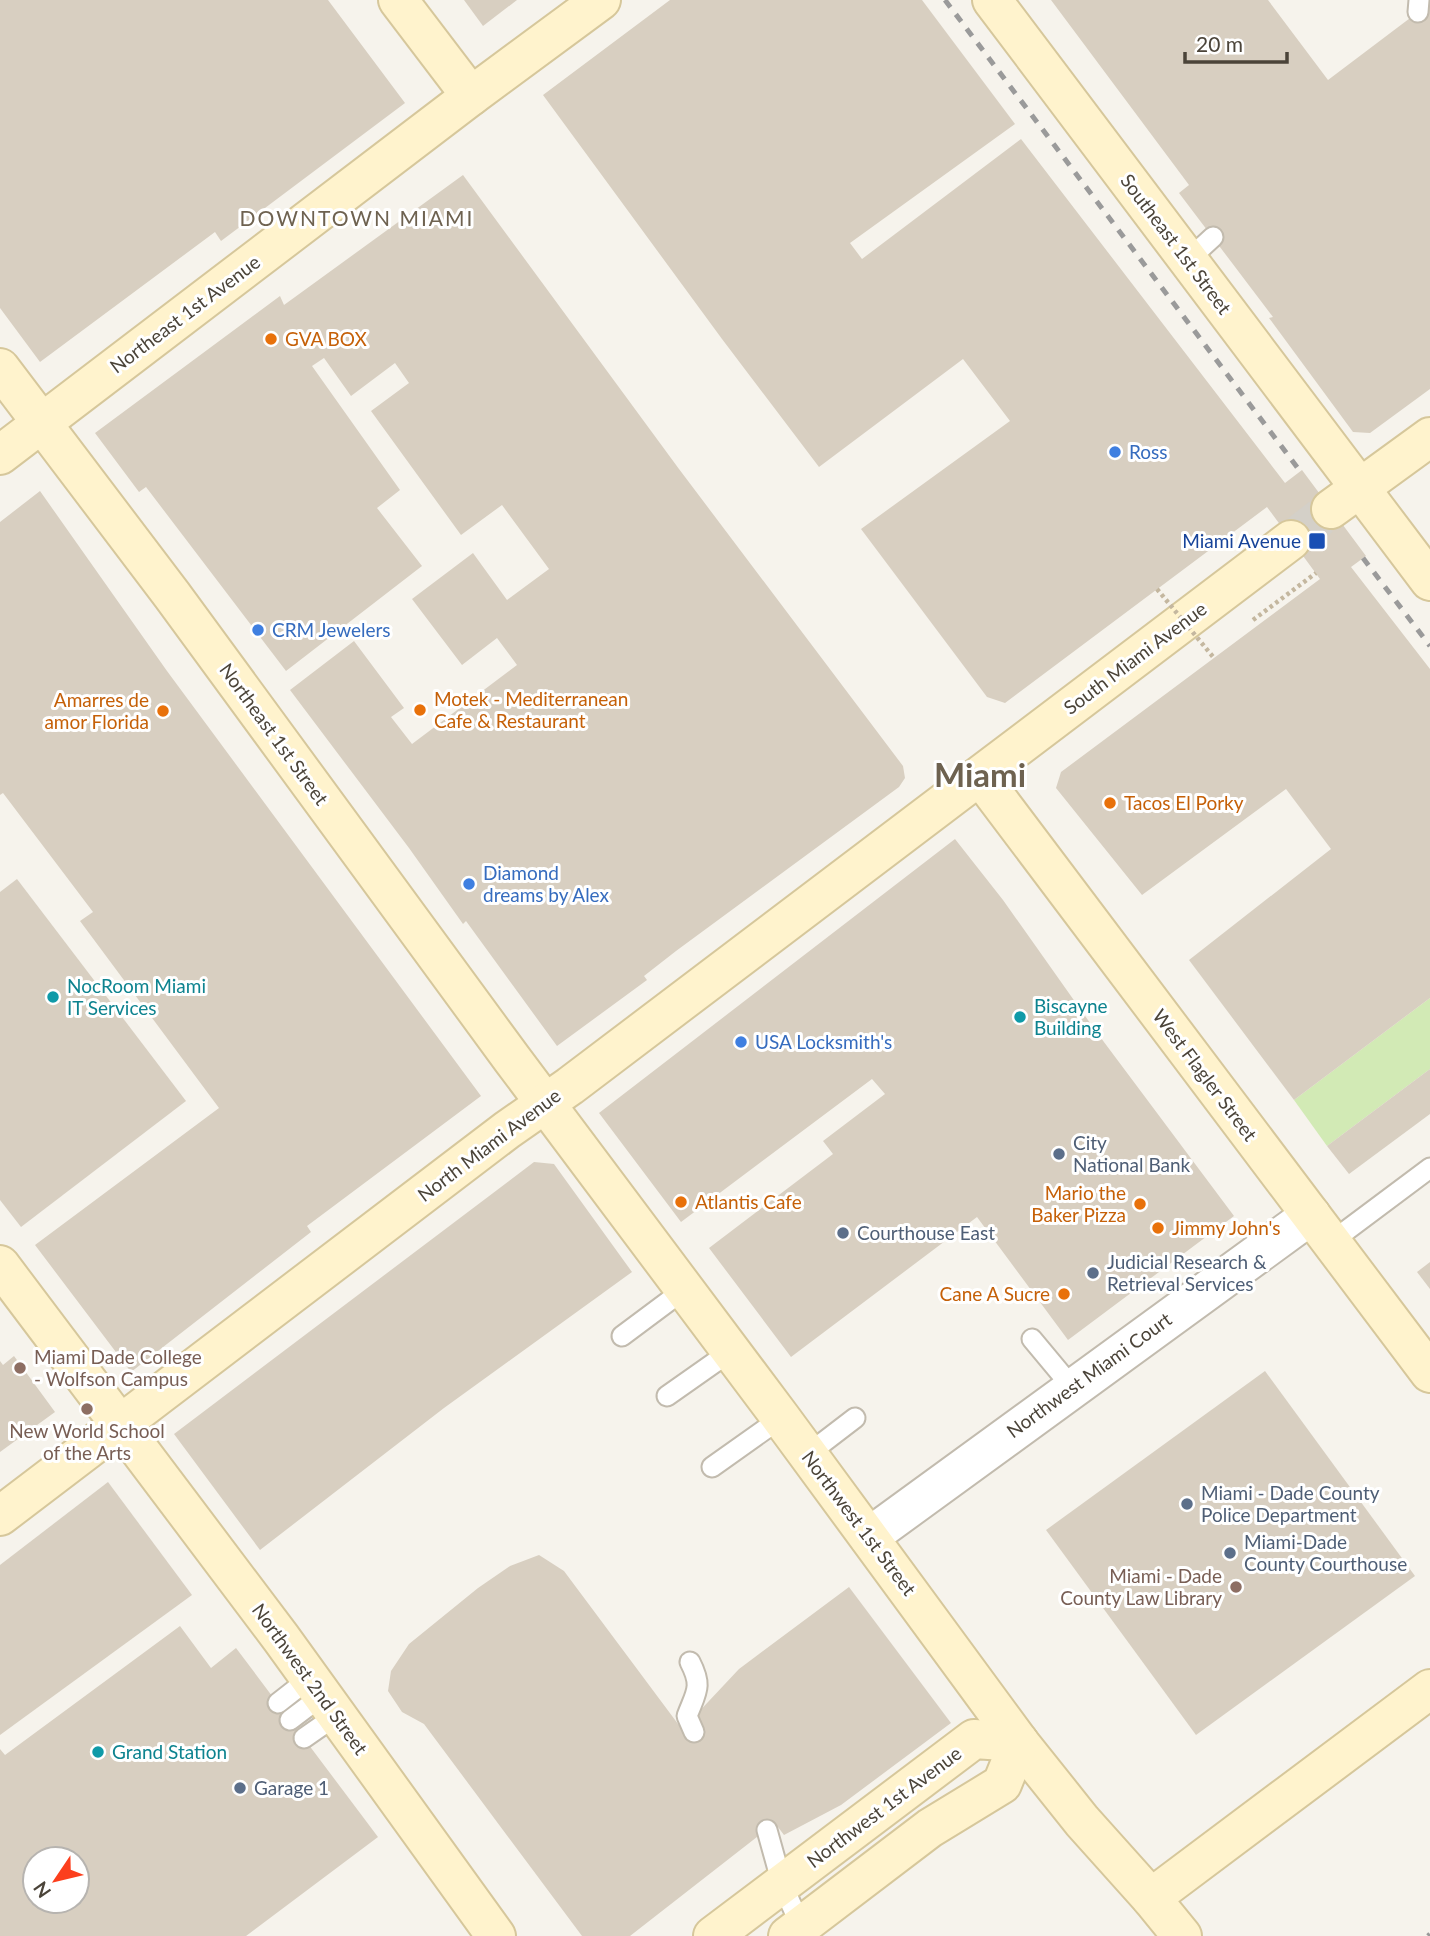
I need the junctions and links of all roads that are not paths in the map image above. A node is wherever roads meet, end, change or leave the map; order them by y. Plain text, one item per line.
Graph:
1 (398, 0) edge
2 (601, 0) edge
3 (992, 0) edge
4 (471, 96) junction
5 (0, 368) edge
6 (42, 423) junction
7 (1430, 437) edge
8 (0, 455) edge
9 (1346, 499) junction
10 (1291, 540) tunnel mouth
11 (1430, 581) edge
12 (980, 776) junction
13 (546, 1102) junction
14 (1430, 1168) edge
15 (1321, 1228) junction
16 (0, 1265) edge
17 (685, 1289) junction
18 (622, 1336) dead end
19 (1032, 1339) dead end
20 (732, 1352) junction
21 (1430, 1373) edge
22 (1072, 1387) junction
23 (667, 1396) dead end
24 (782, 1418) junction
25 (855, 1418) dead end
26 (121, 1424) junction
27 (808, 1454) junction
28 (712, 1467) dead end
29 (0, 1516) edge
30 (869, 1537) junction
31 (690, 1661) dead end
32 (1430, 1689) edge
33 (278, 1703) dead end
34 (330, 1705) junction
35 (290, 1720) dead end
36 (694, 1732) dead end
37 (304, 1738) dead end
38 (1019, 1742) junction
39 (767, 1829) dead end
40 (782, 1884) junction
41 (1152, 1898) junction
42 (794, 1931) edge
43 (496, 1936) edge
44 (713, 1936) edge
45 (1182, 1936) edge

1 - 4 main road
2 - 4 main road, Northeast 1st Avenue
3 - 9 main road, Southeast 1st Street
4 - 6 main road, Northeast 1st Avenue
5 - 6 main road, Northeast 1st Street
6 - 8 main road, Northeast 1st Avenue
6 - 13 main road, Northeast 1st Street
7 - 9 main road
9 - 11 main road, Southeast 1st Street
10 - 12 main road, South Miami Avenue
12 - 13 main road, North Miami Avenue
12 - 15 main road, West Flagler Street
13 - 17 main road, Northwest 1st Street
13 - 26 main road, North Miami Avenue
14 - 15 lane
15 - 21 main road, West Flagler Street
15 - 22 street, Northwest Miami Court
16 - 26 main road, Northwest 2nd Street
17 - 18 lane
17 - 20 main road, Northwest 1st Street
19 - 22 lane
20 - 23 lane
20 - 24 main road, Northwest 1st Street
22 - 30 street, Northwest Miami Court
24 - 27 main road, Northwest 1st Street
24 - 28 lane
25 - 27 lane
26 - 29 main road, North Miami Avenue
26 - 34 main road, Northwest 2nd Street
27 - 30 main road, Northwest 1st Street
30 - 38 main road, Northwest 1st Street
31 - 36 lane
32 - 41 main road
33 - 34 lane
34 - 35 lane
34 - 37 lane
34 - 43 main road, Northwest 2nd Street
38 - 40 main road, Northwest 1st Avenue
38 - 41 main road, Northwest 1st Street
38 - 42 main road
39 - 40 lane
40 - 42 lane
40 - 44 main road, Northwest 1st Avenue
41 - 45 main road, Northwest 1st Street

